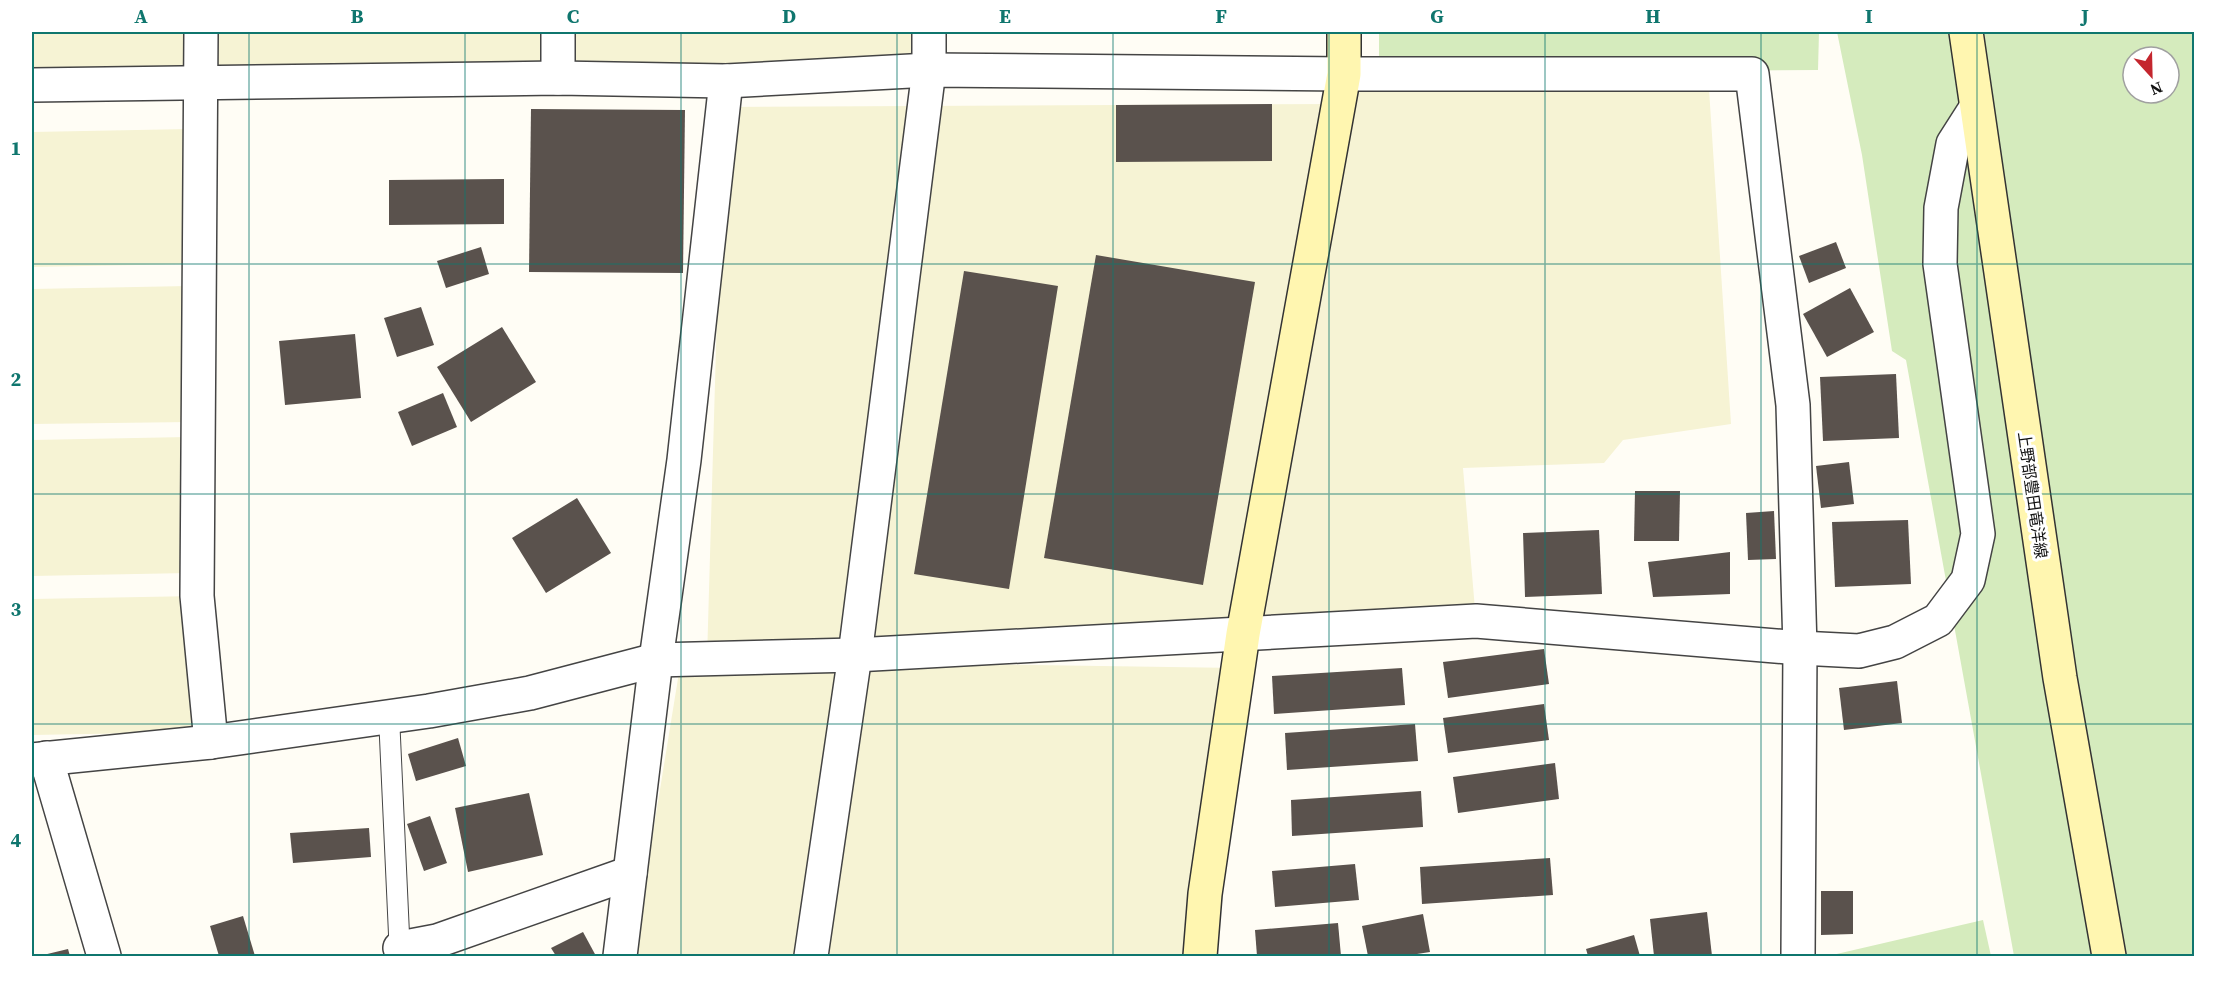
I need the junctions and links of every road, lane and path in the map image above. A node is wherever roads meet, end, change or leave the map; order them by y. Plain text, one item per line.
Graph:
1 (201, 32) edge
2 (558, 32) edge
3 (929, 32) edge
4 (1344, 32) edge
5 (1966, 32) edge
6 (929, 70) junction
7 (1344, 74) junction
8 (558, 78) junction
9 (726, 81) junction
10 (201, 84) junction
11 (32, 85) edge
12 (1976, 108) junction
13 (1243, 634) junction
14 (1800, 648) junction
15 (855, 655) junction
16 (656, 660) junction
17 (389, 716) junction
18 (211, 742) junction
19 (39, 759) edge
20 (630, 873) junction
21 (400, 952) edge
22 (104, 957) edge
23 (620, 957) edge
24 (811, 957) edge
25 (1200, 957) edge
26 (1798, 957) edge
27 (2109, 957) edge

1 - 10 street
2 - 8 street
3 - 6 street
4 - 7 street
5 - 12 street, 上野部豊田竜洋線
6 - 7 street
6 - 9 street
6 - 15 street
7 - 13 street
7 - 14 street
8 - 9 street
8 - 10 street
9 - 16 street
10 - 11 street
10 - 18 street
12 - 14 street
12 - 27 street, 上野部豊田竜洋線
13 - 14 street
13 - 15 street
13 - 25 street
14 - 26 street
15 - 16 street
15 - 24 street
16 - 17 street
16 - 20 street
17 - 18 street
17 - 21 lane
18 - 19 street
19 - 22 street
20 - 21 street
20 - 23 street

